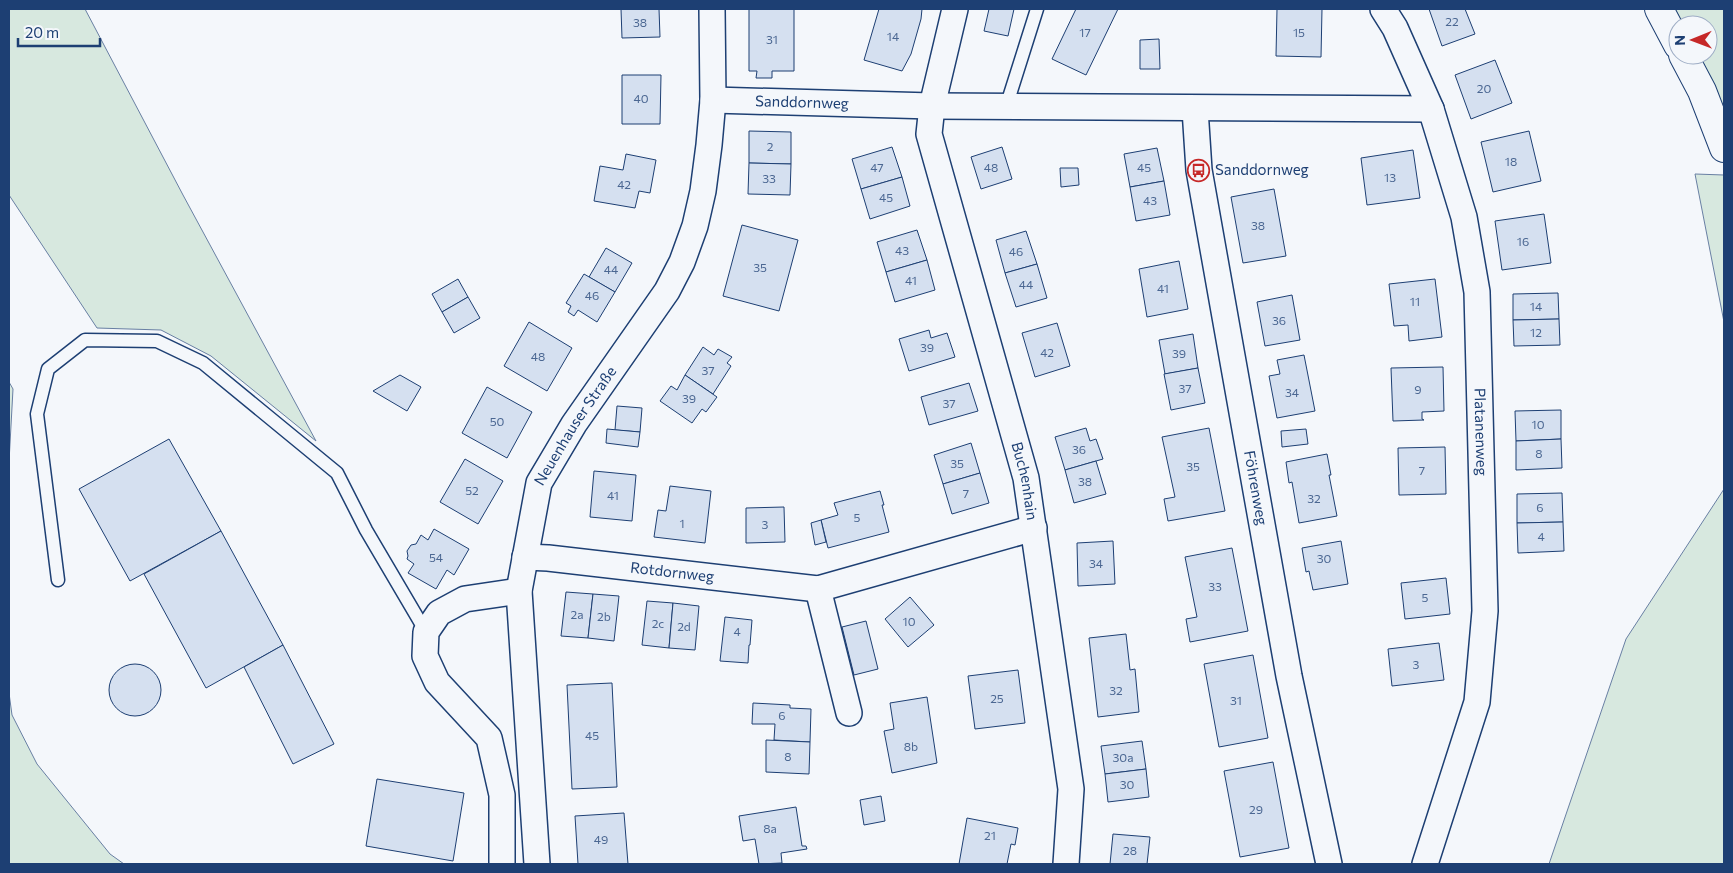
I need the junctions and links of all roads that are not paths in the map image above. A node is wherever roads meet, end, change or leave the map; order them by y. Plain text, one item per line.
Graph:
1 (712, 9) edge
2 (955, 9) edge
3 (1037, 9) edge
4 (1383, 9) edge
5 (1658, 9) edge
6 (1668, 27) edge
7 (1688, 65) edge
8 (713, 100) junction
9 (932, 106) junction
10 (1006, 107) junction
11 (1195, 109) junction
12 (1431, 109) junction
13 (1724, 148) edge
14 (1034, 528) junction
15 (525, 557) junction
16 (58, 580) dead end
17 (818, 589) junction
18 (519, 591) junction
19 (426, 632) junction
20 (850, 712) dead end
21 (502, 864) edge
22 (537, 864) edge
23 (1066, 864) edge
24 (1329, 864) edge
25 (1425, 864) edge

1 - 8 street, Neuenhauser Straße
2 - 9 street, Buchenhain
3 - 10 lane
4 - 12 street, Platanenweg
5 - 6 main road
7 - 13 main road
8 - 9 street, Sanddornweg
8 - 15 street, Neuenhauser Straße
9 - 10 street, Sanddornweg
9 - 14 street, Buchenhain
10 - 11 street, Sanddornweg
11 - 12 street, Sanddornweg
11 - 24 street, Föhrenweg
12 - 25 street, Platanenweg
14 - 17 street, Rotdornweg
14 - 23 street, Buchenhain
15 - 17 street, Rotdornweg
15 - 18 street, Neuenhauser Straße
16 - 19 lane
17 - 20 street
18 - 19 street
18 - 22 street, Neuenhauser Straße
19 - 21 street

